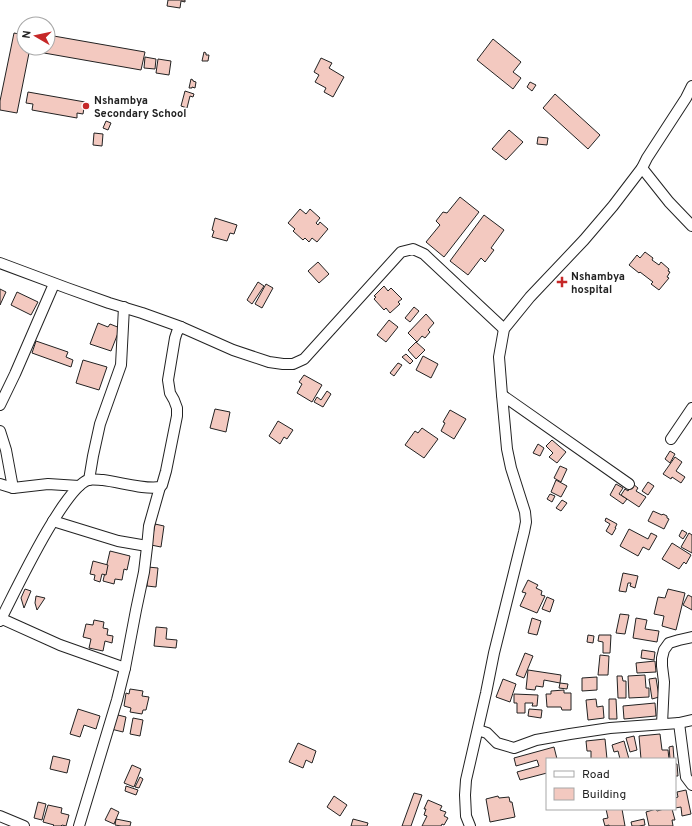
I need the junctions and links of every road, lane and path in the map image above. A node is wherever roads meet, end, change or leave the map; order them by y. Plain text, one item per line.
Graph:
1 (692, 86) edge
2 (642, 168) junction
3 (692, 226) edge
4 (0, 263) edge
5 (54, 284) junction
6 (124, 307) junction
7 (181, 327) junction
8 (504, 329) junction
9 (502, 394) junction
10 (0, 405) edge
11 (692, 408) edge
12 (0, 431) edge
13 (670, 439) dead end
14 (89, 480) junction
15 (0, 484) edge
16 (630, 484) dead end
17 (80, 486) junction
18 (160, 487) junction
19 (13, 488) junction
20 (53, 521) junction
21 (148, 546) junction
22 (0, 619) edge
23 (692, 637) edge
24 (125, 668) junction
25 (692, 720) edge
26 (679, 723) junction
27 (662, 724) junction
28 (478, 730) junction
29 (692, 785) edge
30 (0, 816) edge
31 (466, 816) junction
32 (24, 826) edge
33 (79, 826) edge
34 (462, 826) edge
35 (470, 826) edge

1 - 2 street
2 - 3 street
2 - 8 street
4 - 5 street
5 - 6 street
5 - 10 street
6 - 7 street
6 - 14 street
7 - 8 street
7 - 18 street
8 - 9 street
9 - 16 street
9 - 28 street
11 - 13 street
12 - 19 street
14 - 17 street
14 - 18 street
15 - 19 street
17 - 19 street
17 - 20 street
18 - 21 street
20 - 21 street
20 - 22 street
21 - 24 street
22 - 24 street
23 - 27 street
24 - 33 street
25 - 26 street
26 - 27 street
26 - 29 street
27 - 28 street
28 - 31 street
30 - 32 street
31 - 34 street
31 - 35 street

